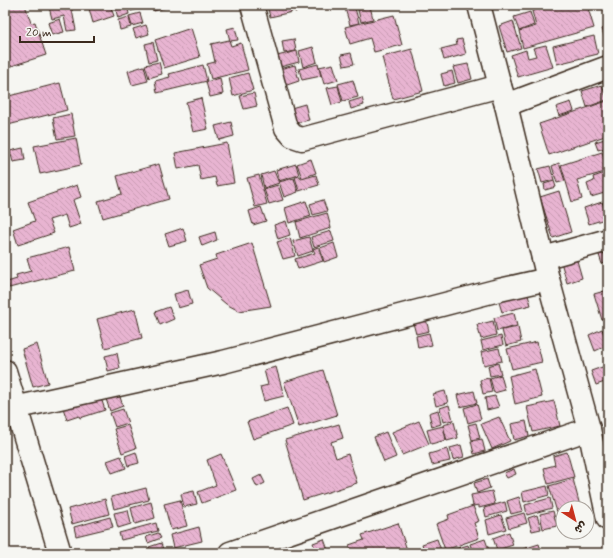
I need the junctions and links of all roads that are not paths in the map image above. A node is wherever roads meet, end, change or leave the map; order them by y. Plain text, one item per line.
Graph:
1 (252, 5) edge
2 (479, 5) edge
3 (608, 67) edge
4 (503, 95) junction
5 (608, 240) edge
6 (544, 258) junction
7 (548, 279) junction
8 (5, 370) edge
9 (10, 408) edge
10 (589, 429) junction
11 (608, 519) edge
12 (60, 553) edge
13 (230, 553) edge

1 - 4 street
2 - 4 street
3 - 4 street
4 - 6 street
5 - 6 street
6 - 7 street
7 - 9 street
7 - 10 street
8 - 9 street
9 - 12 street
10 - 11 street
10 - 13 street

